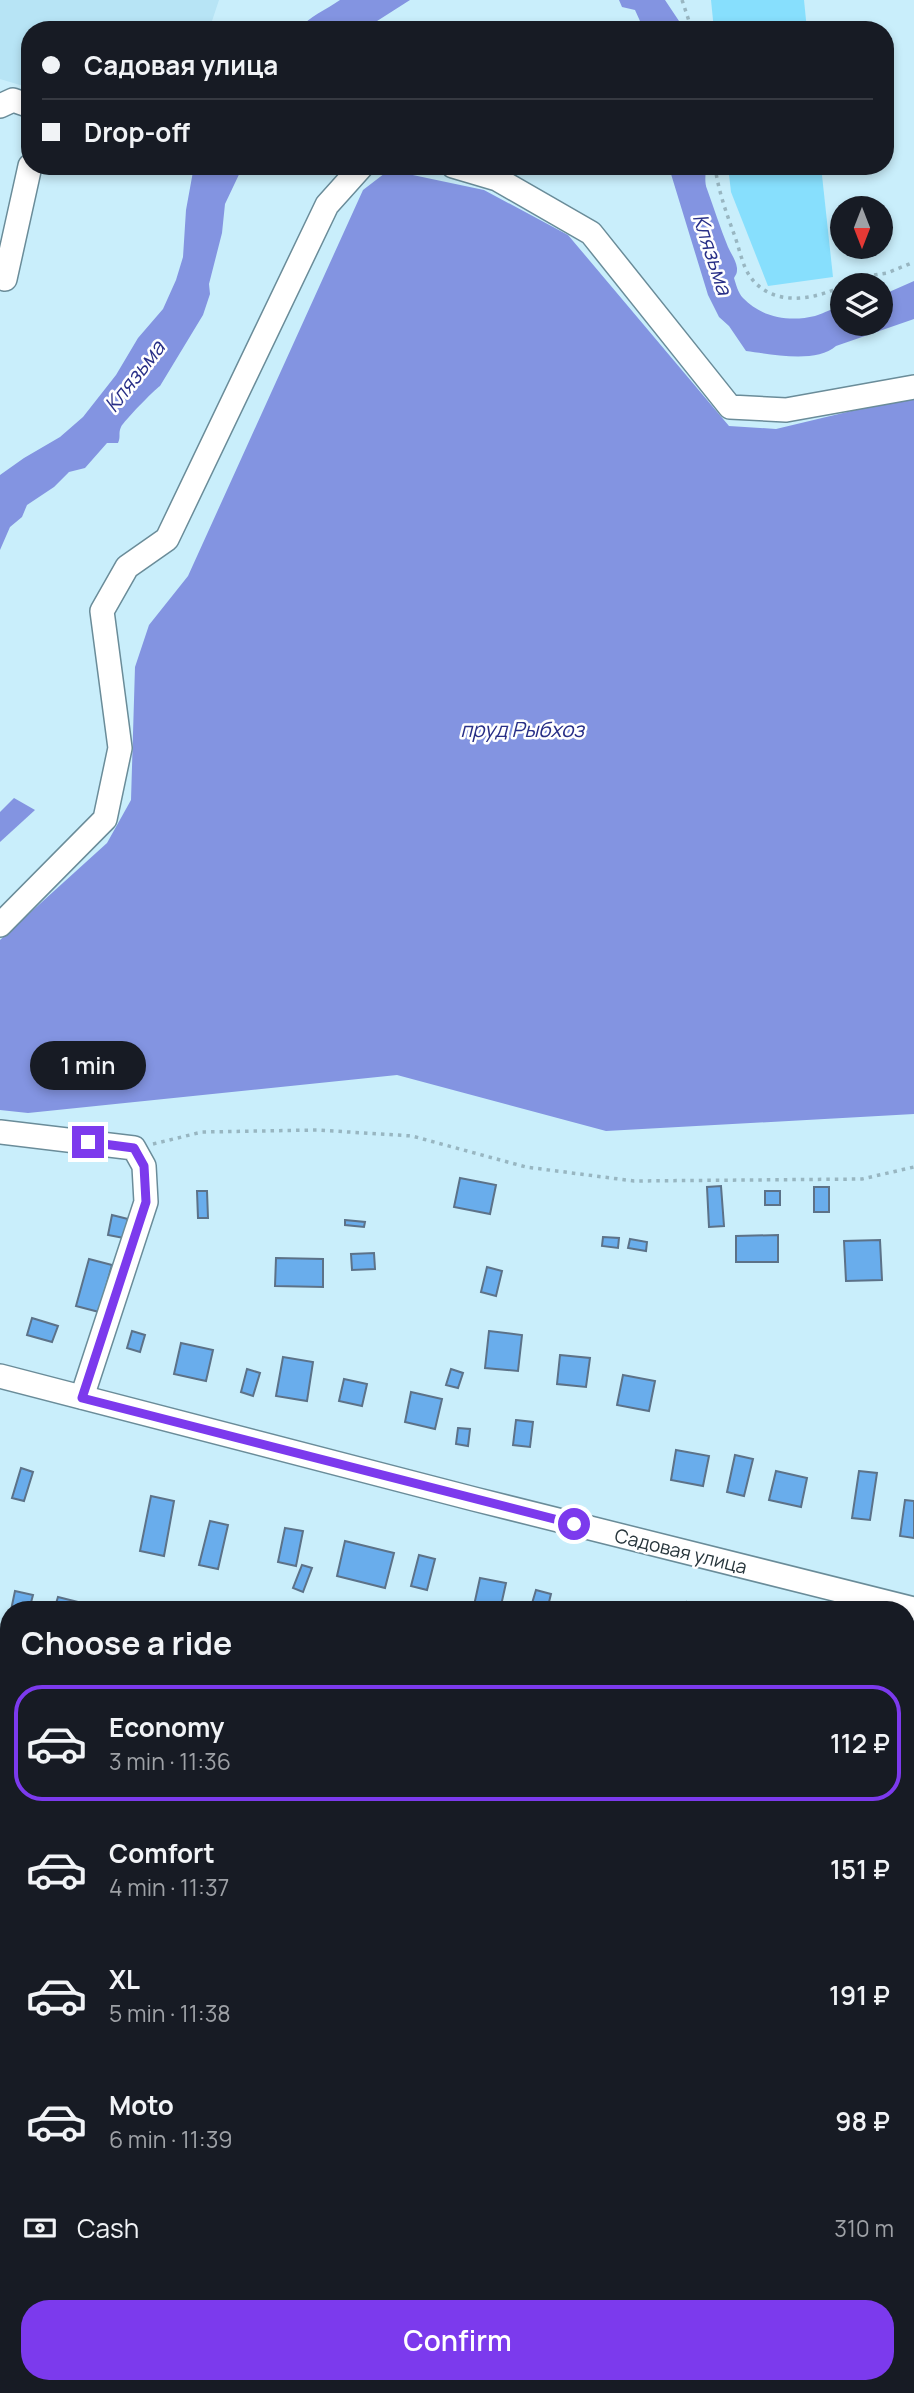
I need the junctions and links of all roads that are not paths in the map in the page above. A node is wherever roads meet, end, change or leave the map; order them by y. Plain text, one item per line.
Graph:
1 (21, 103) edge
2 (0, 106) edge
3 (28, 175) edge
4 (354, 175) edge
5 (483, 175) edge
6 (5, 279) dead end
7 (914, 387) edge
8 (0, 925) edge
9 (0, 1132) edge
10 (0, 1376) edge
11 (82, 1398) junction
12 (882, 1601) edge

1 - 2 street
3 - 6 street
4 - 8 street
5 - 7 street
9 - 11 street
10 - 11 street, Садовая улица
11 - 12 street, Садовая улица

